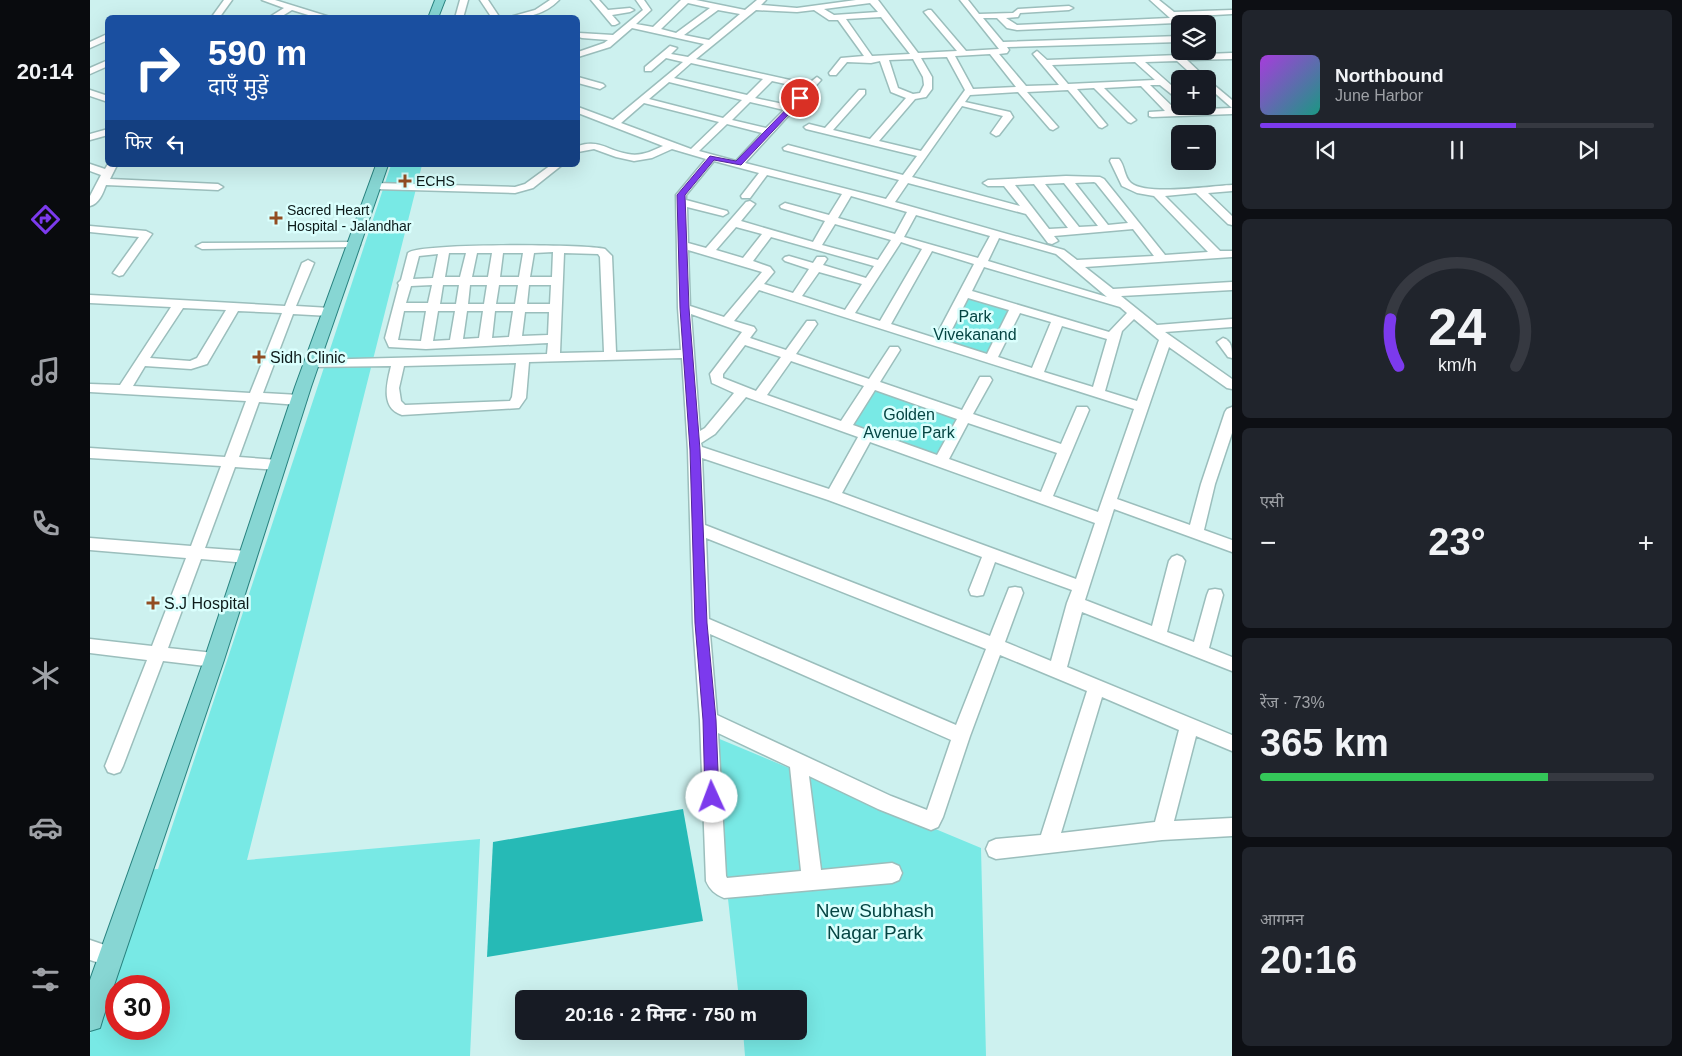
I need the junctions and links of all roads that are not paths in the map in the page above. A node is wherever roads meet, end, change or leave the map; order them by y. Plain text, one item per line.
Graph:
1 (228, 0) edge
2 (266, 0) edge
3 (280, 0) edge
4 (433, 0) edge
5 (440, 0) edge
6 (464, 0) edge
7 (484, 0) edge
8 (555, 0) edge
9 (596, 0) edge
10 (640, 0) edge
11 (690, 0) edge
12 (800, 0) edge
13 (873, 0) edge
14 (964, 0) edge
15 (1154, 0) edge
16 (758, 2) edge
17 (819, 6) junction
18 (291, 7) junction
19 (716, 7) junction
20 (1070, 8) dead end
21 (630, 10) dead end
22 (928, 12) dead end
23 (1232, 12) edge
24 (745, 13) junction
25 (607, 14) junction
26 (884, 14) junction
27 (217, 15) edge
28 (277, 15) edge
29 (319, 15) edge
30 (335, 15) edge
31 (429, 15) edge
32 (429, 15) edge
33 (461, 15) edge
34 (494, 15) edge
35 (524, 15) edge
36 (1104, 15) dead end
37 (1172, 15) edge
38 (1204, 15) edge
39 (976, 16) junction
40 (999, 16) junction
41 (841, 18) junction
42 (1171, 18) edge
43 (1171, 18) edge
44 (616, 22) dead end
45 (631, 25) junction
46 (654, 30) junction
47 (96, 32) dead end
48 (105, 35) edge
49 (582, 35) dead end
50 (681, 37) junction
51 (105, 38) edge
52 (616, 38) junction
53 (1171, 39) edge
54 (710, 43) junction
55 (90, 45) edge
56 (1001, 45) junction
57 (994, 52) junction
58 (1216, 52) edge
59 (580, 54) edge
60 (950, 54) junction
61 (964, 54) junction
62 (1037, 54) dead end
63 (665, 55) junction
64 (1216, 56) edge
65 (1221, 56) junction
66 (1232, 56) edge
67 (916, 57) junction
68 (1171, 57) edge
69 (884, 59) junction
70 (1136, 59) junction
71 (690, 60) junction
72 (871, 60) junction
73 (1181, 60) edge
74 (1096, 61) junction
75 (1046, 63) junction
76 (105, 64) edge
77 (1232, 66) edge
78 (648, 69) dead end
79 (1193, 70) edge
80 (90, 71) edge
81 (833, 73) dead end
82 (770, 78) junction
83 (667, 79) junction
84 (817, 80) dead end
85 (580, 81) edge
86 (1162, 82) junction
87 (1143, 83) junction
88 (1118, 84) junction
89 (600, 86) dead end
90 (1097, 86) junction
91 (810, 87) junction
92 (1068, 87) junction
93 (1022, 89) junction
94 (105, 90) edge
95 (1171, 90) edge
96 (1216, 90) edge
97 (970, 91) junction
98 (862, 92) dead end
99 (93, 94) edge
100 (912, 97) junction
101 (105, 98) edge
102 (748, 98) junction
103 (642, 100) junction
104 (959, 103) junction
105 (1232, 105) edge
106 (791, 109) junction
107 (1216, 110) edge
108 (580, 111) edge
109 (1171, 111) edge
110 (1232, 111) edge
111 (1171, 113) edge
112 (1152, 114) dead end
113 (725, 120) junction
114 (1131, 120) dead end
115 (615, 123) junction
116 (1102, 125) dead end
117 (809, 127) dead end
118 (1052, 127) dead end
119 (828, 131) junction
120 (769, 132) junction
121 (105, 133) edge
122 (996, 133) dead end
123 (90, 137) edge
124 (872, 142) junction
125 (671, 146) junction
126 (580, 148) edge
127 (788, 148) dead end
128 (693, 152) junction
129 (922, 154) junction
130 (712, 158) junction
131 (1115, 161) dead end
132 (738, 164) junction
133 (90, 167) edge
134 (381, 167) edge
135 (553, 167) edge
136 (765, 171) junction
137 (108, 174) edge
138 (905, 177) junction
139 (1066, 179) junction
140 (1037, 181) junction
141 (1007, 182) junction
142 (988, 183) dead end
143 (375, 186) junction
144 (218, 187) dead end
145 (1232, 188) edge
146 (1199, 190) junction
147 (848, 192) junction
148 (1156, 192) junction
149 (92, 198) edge
150 (682, 202) junction
151 (888, 204) junction
152 (785, 206) dead end
153 (913, 210) junction
154 (1031, 212) junction
155 (723, 213) dead end
156 (832, 219) junction
157 (1232, 222) edge
158 (734, 224) junction
159 (1135, 226) junction
160 (90, 229) edge
161 (1106, 229) junction
162 (1076, 231) junction
163 (769, 233) junction
164 (1046, 233) junction
165 (996, 234) junction
166 (898, 238) junction
167 (354, 245) junction
168 (682, 245) junction
169 (202, 246) dead end
170 (929, 247) junction
171 (822, 248) junction
172 (498, 249) junction
173 (529, 249) junction
174 (559, 249) junction
175 (444, 250) junction
176 (472, 250) junction
177 (709, 251) junction
178 (1060, 252) junction
179 (1216, 254) junction
180 (1232, 254) edge
181 (1162, 258) junction
182 (789, 259) dead end
183 (746, 262) junction
184 (981, 262) junction
185 (308, 263) dead end
186 (1076, 264) junction
187 (881, 265) junction
188 (816, 267) junction
189 (119, 273) dead end
190 (438, 281) junction
191 (465, 281) junction
192 (495, 281) junction
193 (524, 281) junction
194 (556, 281) junction
195 (869, 282) junction
196 (404, 283) junction
197 (757, 286) junction
198 (1231, 287) edge
199 (964, 293) junction
200 (1108, 293) junction
201 (796, 298) junction
202 (91, 301) edge
203 (179, 304) junction
204 (1123, 304) junction
205 (234, 307) junction
206 (399, 307) junction
207 (461, 307) junction
208 (432, 308) junction
209 (491, 308) junction
210 (521, 308) junction
211 (556, 308) junction
212 (684, 308) junction
213 (1016, 309) junction
214 (288, 310) junction
215 (330, 312) junction
216 (1134, 313) junction
217 (848, 314) junction
218 (727, 321) junction
219 (1057, 322) junction
220 (1232, 323) edge
221 (811, 324) dead end
222 (884, 325) junction
223 (1154, 329) junction
224 (1114, 337) junction
225 (552, 339) junction
226 (1166, 339) junction
227 (515, 340) junction
228 (744, 340) junction
229 (485, 342) junction
230 (939, 342) junction
231 (1223, 342) dead end
232 (456, 343) junction
233 (426, 344) junction
234 (894, 350) dead end
235 (687, 354) junction
236 (1232, 354) edge
237 (610, 356) junction
238 (789, 356) junction
239 (553, 357) junction
240 (523, 358) junction
241 (991, 358) junction
242 (143, 362) junction
243 (398, 362) junction
244 (312, 364) junction
245 (1037, 372) junction
246 (985, 380) dead end
247 (1229, 381) edge
248 (872, 384) junction
249 (90, 388) edge
250 (124, 389) junction
251 (743, 391) junction
252 (1098, 392) junction
253 (254, 396) junction
254 (760, 397) junction
255 (299, 400) junction
256 (1142, 407) junction
257 (1082, 410) dead end
258 (1232, 412) edge
259 (965, 417) junction
260 (844, 428) junction
261 (866, 436) junction
262 (695, 445) junction
263 (1065, 451) junction
264 (90, 453) edge
265 (230, 462) junction
266 (940, 462) junction
267 (278, 465) junction
268 (833, 496) junction
269 (1045, 499) junction
270 (1109, 502) junction
271 (1103, 520) junction
272 (699, 530) junction
273 (1196, 533) junction
274 (90, 544) edge
275 (1232, 546) edge
276 (196, 552) junction
277 (991, 553) junction
278 (247, 557) junction
279 (1177, 561) dead end
280 (1081, 587) junction
281 (977, 590) dead end
282 (1015, 594) dead end
283 (1215, 595) dead end
284 (1075, 603) junction
285 (701, 623) junction
286 (1158, 635) junction
287 (90, 646) edge
288 (997, 646) junction
289 (1200, 652) junction
290 (158, 655) junction
291 (214, 660) junction
292 (1232, 664) edge
293 (1057, 671) junction
294 (1096, 688) junction
295 (710, 720) junction
296 (1189, 726) junction
297 (962, 736) junction
298 (1232, 743) edge
299 (798, 761) junction
300 (114, 766) dead end
301 (1232, 827) edge
302 (1162, 831) junction
303 (1048, 844) junction
304 (996, 849) dead end
305 (892, 873) dead end
306 (812, 880) junction
307 (90, 950) edge
308 (112, 957) junction
309 (90, 1018) edge

1 - 27 street
2 - 18 street
3 - 30 street
4 - 31 main road
5 - 32 main road
6 - 33 street
7 - 34 street
8 - 35 street
9 - 25 street
10 - 45 street
11 - 19 street
11 - 46 street
12 - 17 street
13 - 17 street
13 - 26 street
14 - 39 street
15 - 37 street
16 - 17 street
16 - 24 street
17 - 41 street
18 - 28 street
18 - 29 street
19 - 24 street
19 - 50 street
20 - 40 street
21 - 25 street
22 - 61 street
23 - 38 street
24 - 54 street
25 - 44 street
26 - 41 street
26 - 67 street
36 - 42 street
39 - 40 street
39 - 56 street
40 - 43 street
41 - 72 street
45 - 46 street
45 - 52 street
46 - 50 street
47 - 48 street
49 - 52 street
50 - 54 street
50 - 63 street
51 - 55 street
52 - 59 street
53 - 56 street
54 - 71 street
56 - 57 street
57 - 61 street
57 - 93 street
58 - 65 street
60 - 61 street
60 - 67 street
60 - 97 street
62 - 75 street
63 - 71 street
63 - 78 street
64 - 65 street
65 - 66 street
65 - 77 street
67 - 69 street
67 - 100 street
68 - 70 street
69 - 72 street
69 - 100 street
70 - 74 street
70 - 86 street
71 - 82 street
71 - 83 street
72 - 81 street
73 - 79 street
74 - 75 street
74 - 88 street
75 - 92 street
76 - 80 street
82 - 91 street
82 - 102 street
83 - 102 street
83 - 103 street
84 - 91 street
85 - 89 street
86 - 87 street
86 - 95 street
87 - 88 street
87 - 109 street
88 - 90 street
90 - 92 street
90 - 114 street
91 - 106 street
92 - 93 street
92 - 116 street
93 - 97 street
93 - 118 street
94 - 99 street
96 - 105 street
97 - 104 street
98 - 119 street
99 - 101 street
100 - 124 street
102 - 106 street
102 - 113 street
103 - 113 street
103 - 115 street
104 - 122 street
104 - 129 street
106 - 120 street
107 - 110 street
108 - 115 street
111 - 112 street
113 - 120 street
113 - 128 street
115 - 125 street
117 - 119 street
119 - 124 street
120 - 132 street
121 - 123 street
124 - 129 street
125 - 126 street
125 - 128 street
127 - 138 street
128 - 130 street
129 - 138 street
130 - 132 street
130 - 150 street
131 - 148 street
132 - 136 street
133 - 137 street
134 - 143 main road
135 - 143 street
136 - 147 street
136 - 158 street
137 - 144 street
137 - 149 street
138 - 151 street
138 - 154 street
139 - 140 street
139 - 159 street
139 - 161 street
140 - 141 street
140 - 162 street
141 - 142 street
141 - 154 street
143 - 167 main road
145 - 146 street
146 - 148 street
146 - 157 street
147 - 151 street
147 - 156 street
148 - 179 street
150 - 155 street
150 - 168 street
151 - 153 street
152 - 156 street
153 - 165 street
153 - 166 street
154 - 164 street
156 - 166 street
156 - 171 street
158 - 163 street
158 - 177 street
159 - 161 street
159 - 181 street
160 - 189 street
161 - 162 street
162 - 164 street
163 - 171 street
163 - 183 street
164 - 178 street
165 - 178 street
165 - 184 street
166 - 170 street
166 - 187 street
167 - 169 street
167 - 215 main road
168 - 177 street
168 - 212 street
170 - 184 street
170 - 222 street
171 - 187 street
171 - 188 street
172 - 173 street
172 - 176 street
172 - 192 street
173 - 174 street
173 - 193 street
174 - 194 street
174 - 237 street
175 - 176 street
175 - 190 street
175 - 196 street
176 - 191 street
177 - 183 street
178 - 186 street
179 - 180 street
179 - 181 street
181 - 186 street
182 - 188 street
183 - 197 street
184 - 199 street
184 - 204 street
185 - 214 street
186 - 200 street
187 - 195 street
188 - 195 street
188 - 201 street
190 - 191 street
190 - 196 street
190 - 208 street
191 - 192 street
191 - 207 street
192 - 193 street
192 - 209 street
193 - 194 street
193 - 210 street
194 - 211 street
195 - 217 street
196 - 206 street
197 - 201 street
197 - 218 street
198 - 200 street
199 - 213 street
199 - 230 street
200 - 204 street
201 - 217 street
202 - 203 street
203 - 205 street
203 - 242 street
204 - 216 street
205 - 214 street
205 - 242 street
206 - 208 street
206 - 233 street
207 - 208 street
207 - 209 street
207 - 232 street
208 - 233 street
209 - 210 street
209 - 229 street
210 - 211 street
210 - 227 street
211 - 225 street
212 - 218 street
212 - 235 street
213 - 219 street
213 - 241 street
214 - 215 street
214 - 253 street
215 - 244 main road
216 - 223 street
216 - 224 street
217 - 222 street
218 - 228 street
219 - 224 street
219 - 245 street
220 - 223 street
221 - 238 street
222 - 230 street
223 - 226 street
224 - 252 street
225 - 227 street
225 - 239 street
226 - 247 street
226 - 256 street
227 - 229 street
228 - 238 street
228 - 251 street
229 - 232 street
230 - 241 street
231 - 236 street
232 - 233 street
234 - 248 street
235 - 237 street
235 - 262 street
237 - 239 street
238 - 248 street
238 - 254 street
239 - 240 street
240 - 243 street
240 - 243 street
241 - 245 street
242 - 250 street
243 - 244 street
244 - 255 main road
245 - 252 street
246 - 259 street
248 - 259 street
248 - 260 street
249 - 250 street
250 - 253 street
251 - 254 street
251 - 262 street
252 - 256 street
253 - 255 street
253 - 265 street
254 - 260 street
255 - 267 main road
256 - 270 street
257 - 263 street
258 - 273 street
259 - 263 street
259 - 266 street
260 - 261 street
261 - 266 street
261 - 268 street
262 - 268 street
262 - 272 street
263 - 269 street
264 - 265 street
265 - 267 street
265 - 276 street
266 - 269 street
267 - 278 main road
268 - 277 street
269 - 271 street
270 - 271 street
270 - 273 street
271 - 280 street
272 - 285 street
272 - 288 street
273 - 275 street
274 - 276 street
276 - 278 street
276 - 290 street
277 - 280 street
277 - 281 street
278 - 291 main road
279 - 286 street
280 - 284 street
282 - 288 street
283 - 289 street
284 - 286 street
284 - 293 street
285 - 295 street
285 - 297 street
286 - 289 street
287 - 290 street
288 - 293 street
288 - 297 street
289 - 292 street
290 - 291 street
290 - 300 street
291 - 308 main road
293 - 294 street
294 - 296 street
294 - 303 street
295 - 299 street
295 - 306 street
296 - 298 street
296 - 302 street
297 - 299 street
299 - 306 street
301 - 302 street
302 - 303 street
303 - 304 street
305 - 306 street
307 - 308 street
308 - 309 main road

